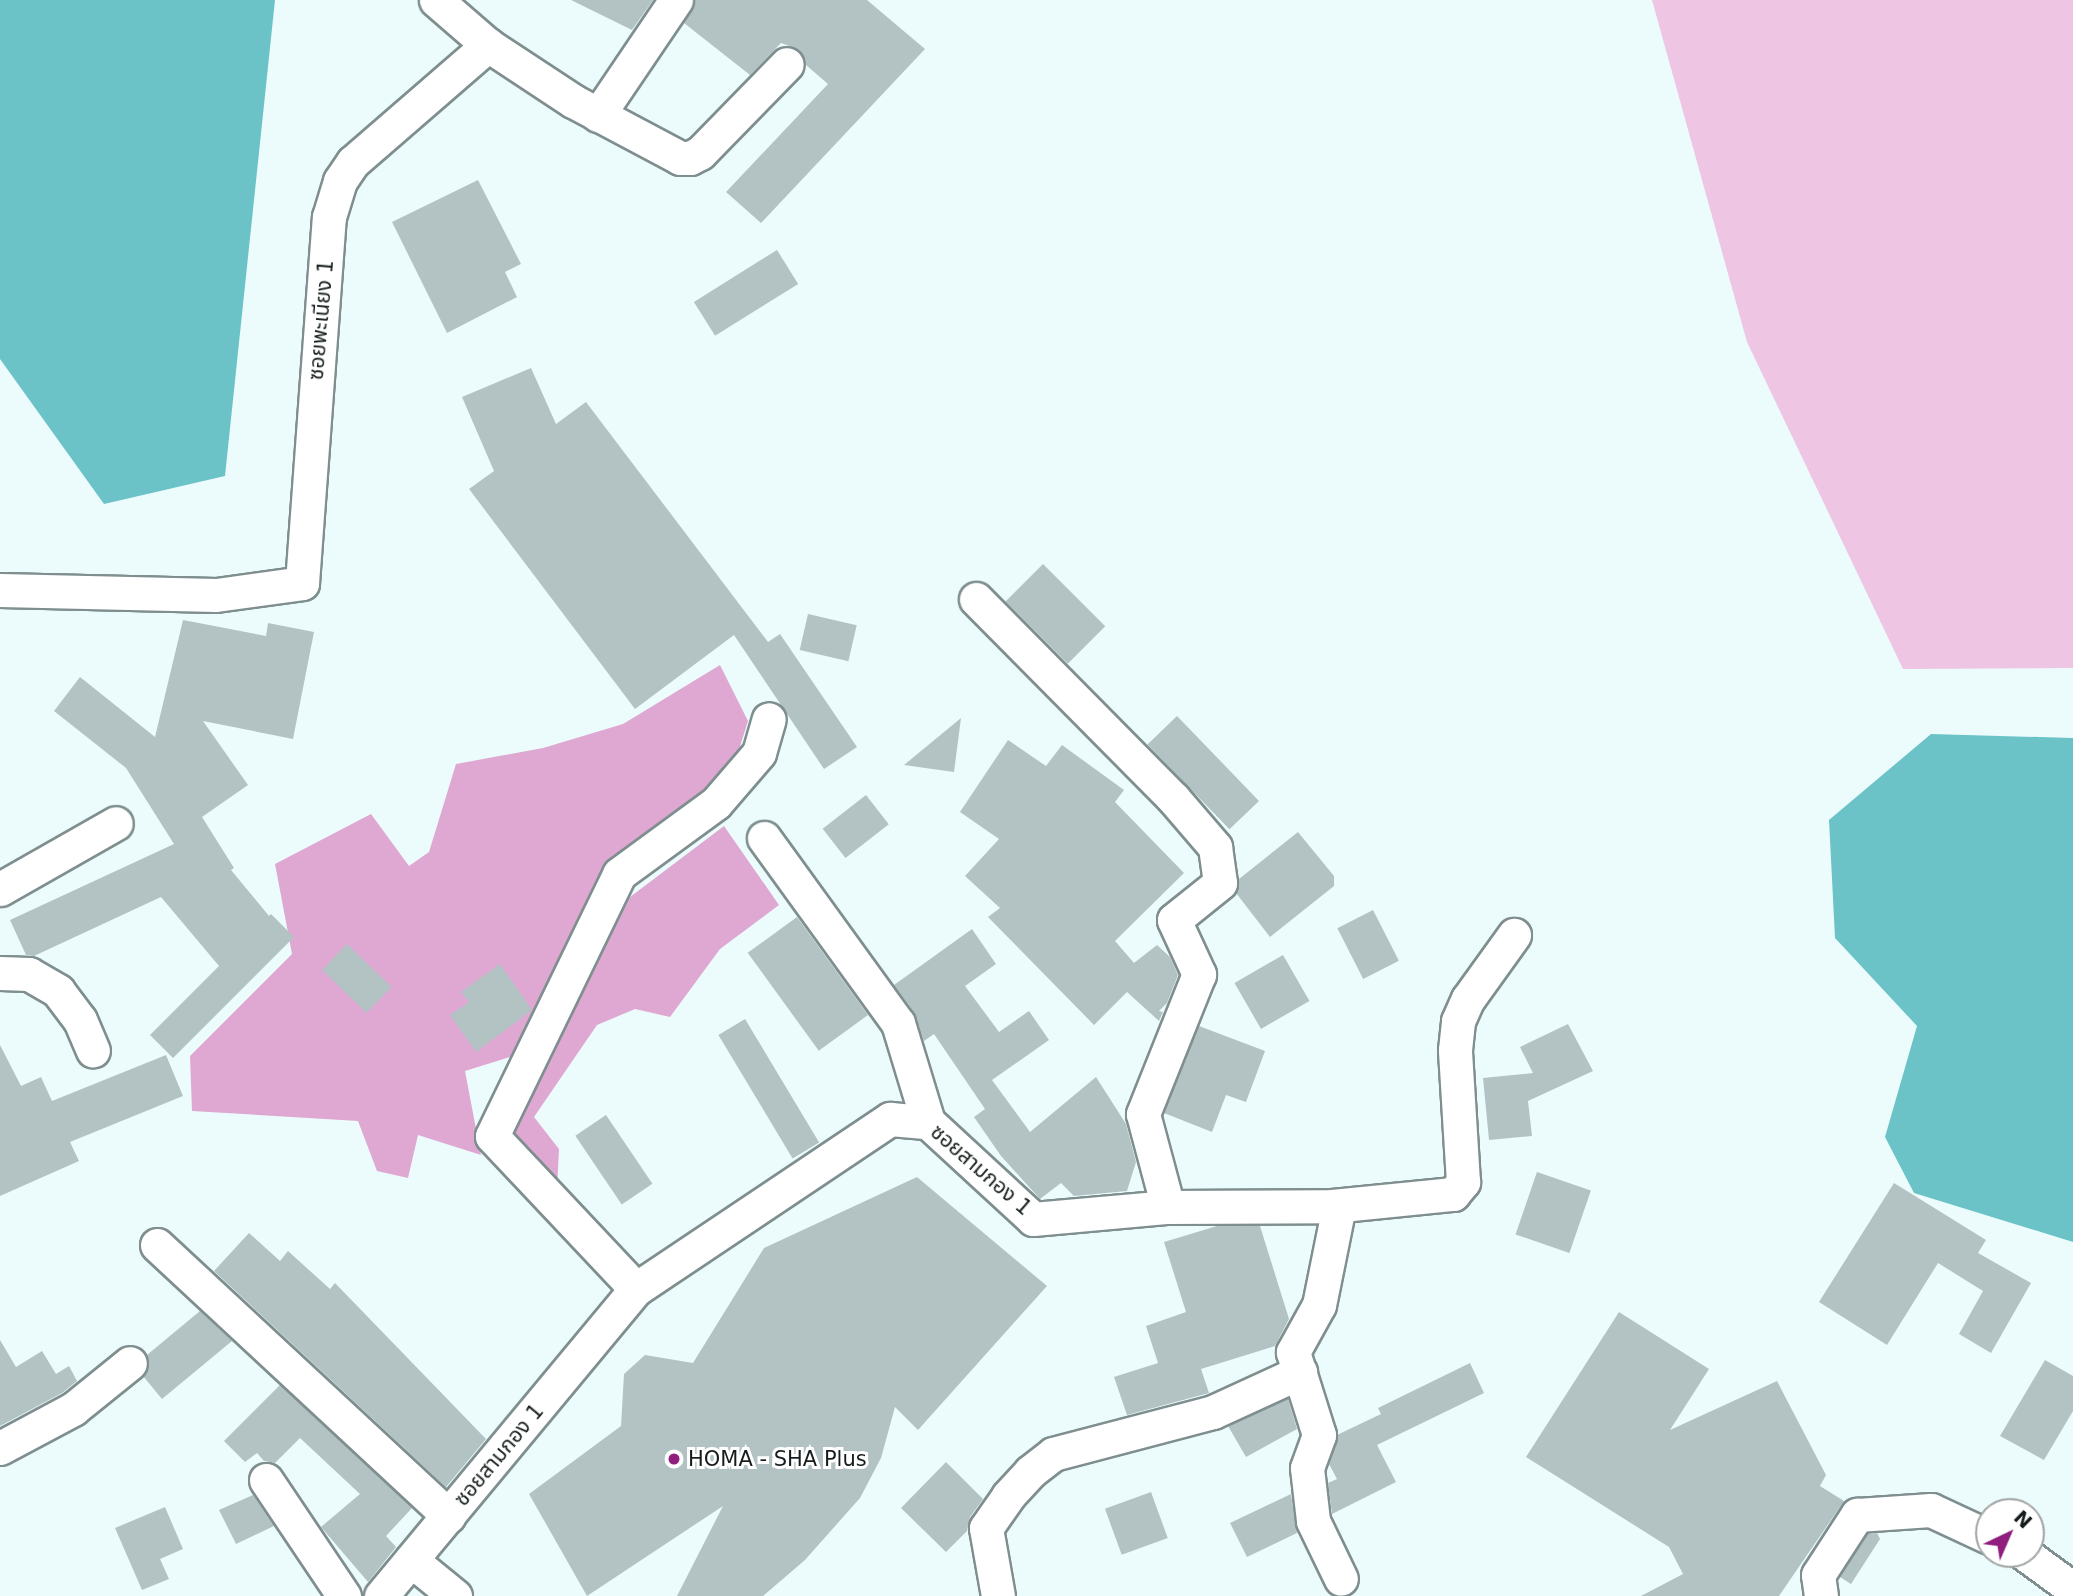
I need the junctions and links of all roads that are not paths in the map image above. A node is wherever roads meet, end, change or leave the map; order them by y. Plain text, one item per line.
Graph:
1 (436, 0) edge
2 (676, 0) edge
3 (488, 45) junction
4 (787, 64) dead end
5 (598, 114) junction
6 (0, 590) edge
7 (976, 598) dead end
8 (769, 719) dead end
9 (116, 823) dead end
10 (764, 838) dead end
11 (0, 889) edge
12 (1514, 935) dead end
13 (0, 974) edge
14 (93, 1050) dead end
15 (928, 1122) junction
16 (1339, 1206) junction
17 (1168, 1207) junction
18 (157, 1245) dead end
19 (636, 1289) junction
20 (130, 1363) dead end
21 (1300, 1372) junction
22 (0, 1448) edge
23 (266, 1480) dead end
24 (449, 1516) junction
25 (1975, 1530) edge
26 (411, 1560) junction
27 (2044, 1568) edge
28 (1341, 1579) dead end
29 (2073, 1589) edge
30 (344, 1596) edge
31 (381, 1596) edge
32 (455, 1596) edge
33 (998, 1596) edge
34 (1821, 1596) edge

1 - 3 street
2 - 5 street
3 - 5 street
3 - 6 street, ซอยพะเนียง 1
4 - 5 street
7 - 17 street
8 - 19 street
9 - 11 street
10 - 15 street
12 - 16 street, ซอยสามกอง 1
13 - 14 street
15 - 17 street, ซอยสามกอง 1
15 - 19 street, ซอยสามกอง 1
16 - 17 street, ซอยสามกอง 1
16 - 21 street
18 - 24 street
19 - 24 street, ซอยสามกอง 1
20 - 22 street
21 - 28 street
21 - 33 street
23 - 30 street
24 - 26 street, ซอยสามกอง 1
25 - 34 street
26 - 31 street, ซอยสามกอง 1
26 - 32 street
27 - 29 street

